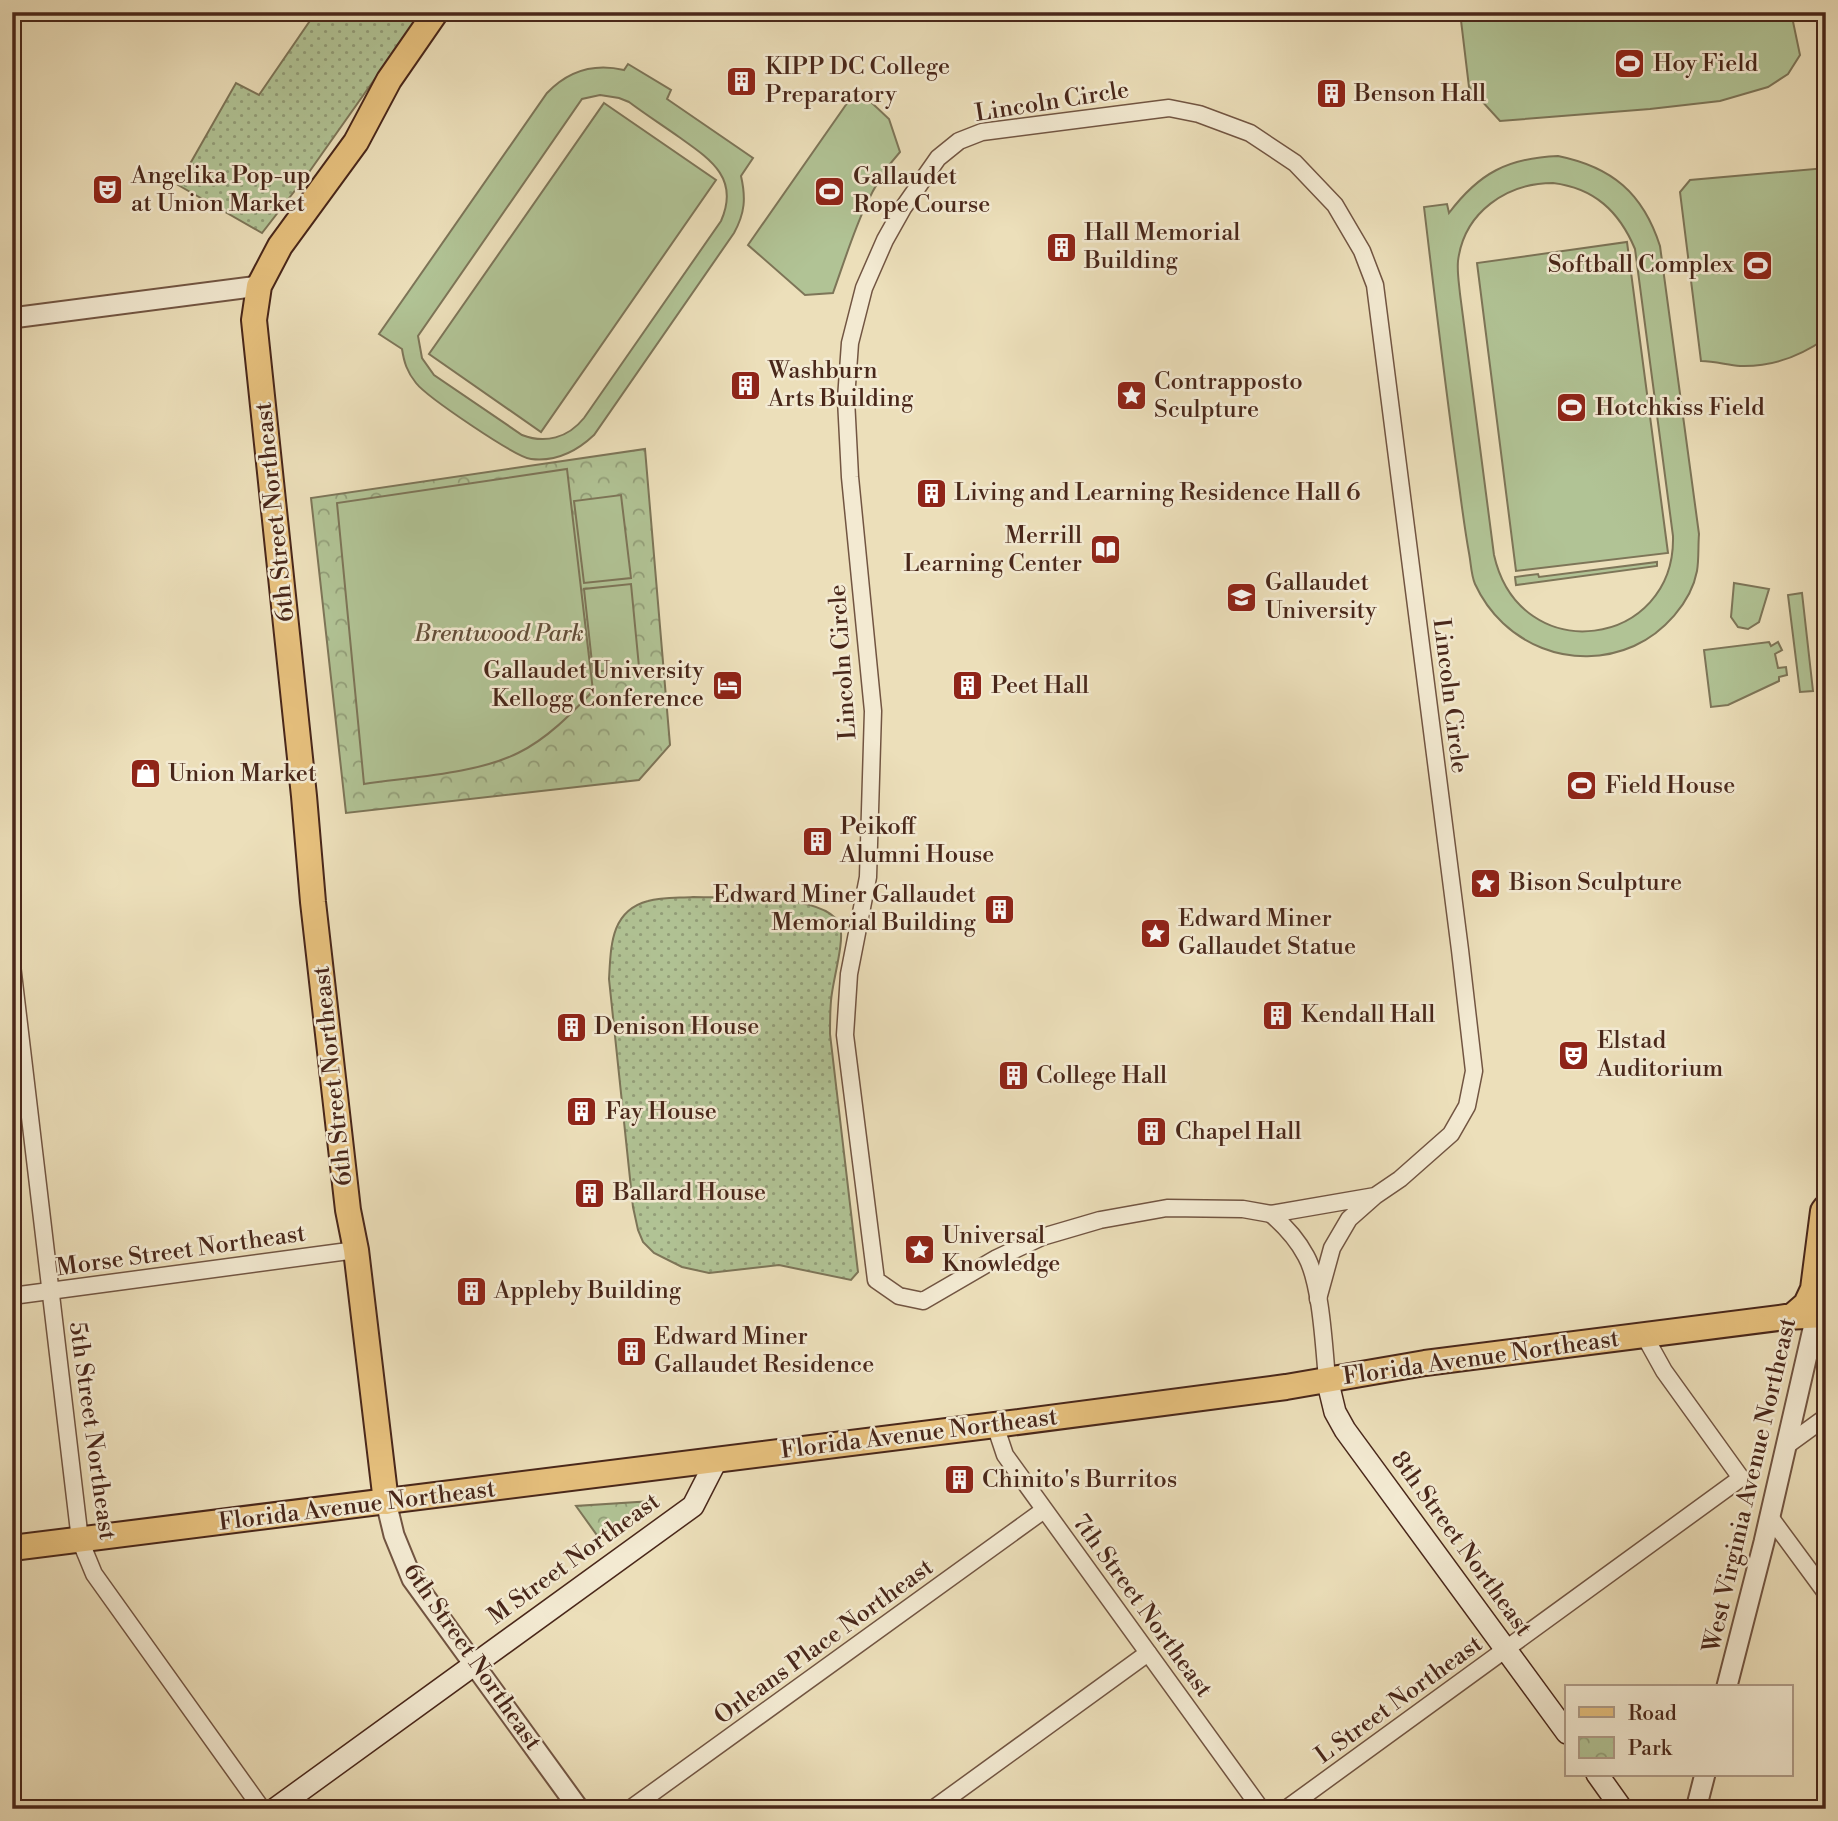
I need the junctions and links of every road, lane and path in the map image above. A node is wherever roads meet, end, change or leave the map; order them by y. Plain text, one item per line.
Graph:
1 (436, 12) edge
2 (259, 286) junction
3 (12, 318) edge
4 (12, 965) edge
5 (1375, 1196) junction
6 (1826, 1207) edge
7 (1271, 1214) junction
8 (356, 1250) junction
9 (1826, 1253) edge
10 (51, 1291) junction
11 (12, 1296) edge
12 (1318, 1299) junction
13 (1811, 1316) edge
14 (1644, 1335) junction
15 (1327, 1379) junction
16 (1826, 1417) edge
17 (995, 1425) junction
18 (1786, 1446) junction
19 (716, 1461) junction
20 (386, 1502) junction
21 (1044, 1510) junction
22 (1770, 1517) junction
23 (80, 1540) junction
24 (12, 1549) edge
25 (1826, 1593) edge
26 (1507, 1650) junction
27 (1149, 1653) junction
28 (474, 1664) junction
29 (1727, 1685) edge
30 (1565, 1730) edge
31 (1598, 1776) edge
32 (1704, 1776) edge
33 (262, 1809) edge
34 (275, 1809) edge
35 (579, 1809) edge
36 (630, 1809) edge
37 (933, 1809) edge
38 (1261, 1809) edge
39 (1286, 1809) edge
40 (1622, 1809) edge
41 (1696, 1809) edge

1 - 2 main road, 6th Street Northeast
2 - 3 street
2 - 8 main road, 6th Street Northeast
4 - 10 street, 5th Street Northeast
5 - 7 street, Lincoln Circle
5 - 7 street, Lincoln Circle
5 - 12 street, Lincoln Circle
6 - 13 main road
7 - 12 street, Lincoln Circle
8 - 10 street, Morse Street Northeast
8 - 20 main road, 6th Street Northeast
9 - 13 street, West Virginia Avenue Northeast
10 - 11 street, Morse Street Northeast
10 - 23 street, 5th Street Northeast
12 - 15 street, Lincoln Circle
13 - 14 main road, Florida Avenue Northeast
13 - 18 street, West Virginia Avenue Northeast
14 - 15 main road, Florida Avenue Northeast
14 - 26 street, L Street Northeast
15 - 17 main road, Florida Avenue Northeast
15 - 26 main road, 8th Street Northeast
16 - 18 street
17 - 19 main road, Florida Avenue Northeast
17 - 21 street, 7th Street Northeast
18 - 22 street, West Virginia Avenue Northeast
19 - 20 main road, Florida Avenue Northeast
19 - 28 main road, M Street Northeast
20 - 23 main road, Florida Avenue Northeast
20 - 28 street, 6th Street Northeast
21 - 27 street, 7th Street Northeast
21 - 36 street, Orleans Place Northeast
22 - 25 street
22 - 29 street, West Virginia Avenue Northeast
23 - 24 main road, Florida Avenue Northeast
23 - 33 street, 5th Street Northeast
26 - 30 main road, 8th Street Northeast
26 - 39 street, L Street Northeast
27 - 37 street
27 - 38 street, 7th Street Northeast
28 - 34 main road, M Street Northeast
28 - 35 street, 6th Street Northeast
31 - 40 main road
32 - 41 street

